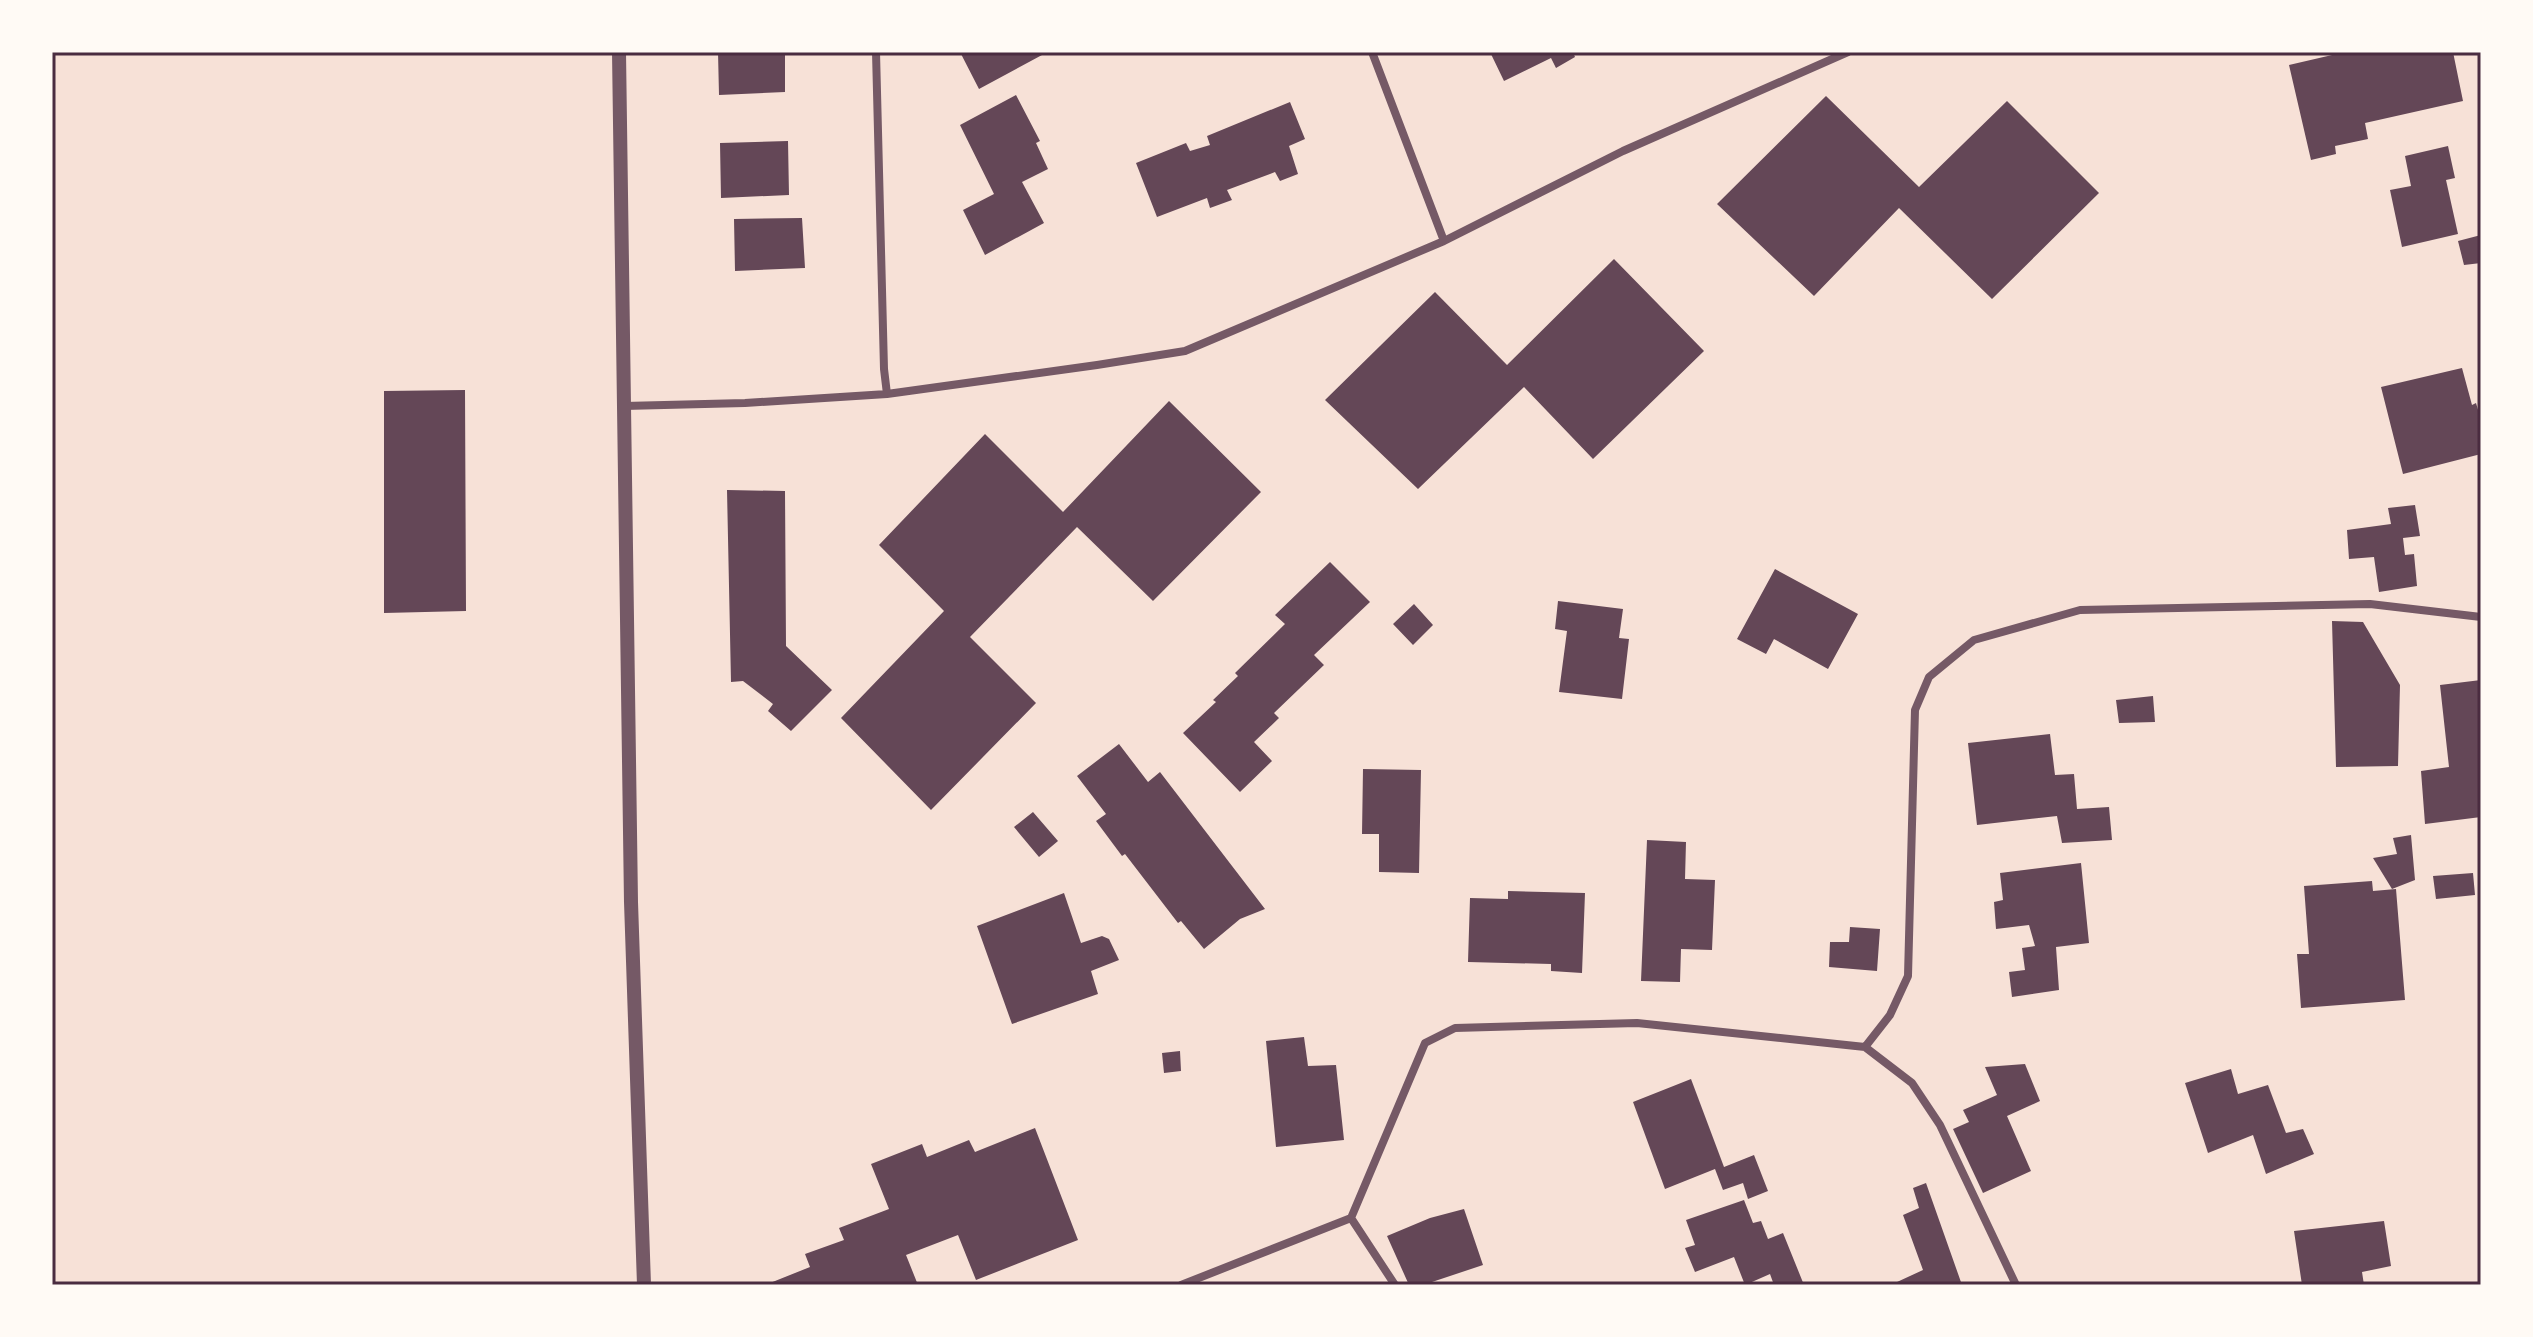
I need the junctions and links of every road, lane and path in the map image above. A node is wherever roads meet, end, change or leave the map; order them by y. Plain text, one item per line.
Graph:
1 (619, 52) edge
2 (876, 52) edge
3 (1372, 52) edge
4 (1848, 52) edge
5 (1444, 241) junction
6 (887, 394) junction
7 (624, 406) junction
8 (2481, 617) edge
9 (1865, 1047) junction
10 (1351, 1218) junction
11 (644, 1285) edge
12 (1181, 1285) edge
13 (1395, 1285) edge
14 (2016, 1285) edge

1 - 7 street
2 - 6 street
3 - 5 street
4 - 5 street
5 - 6 street
6 - 7 street
7 - 11 street
8 - 9 street
9 - 10 street
9 - 14 street
10 - 12 street
10 - 13 street

